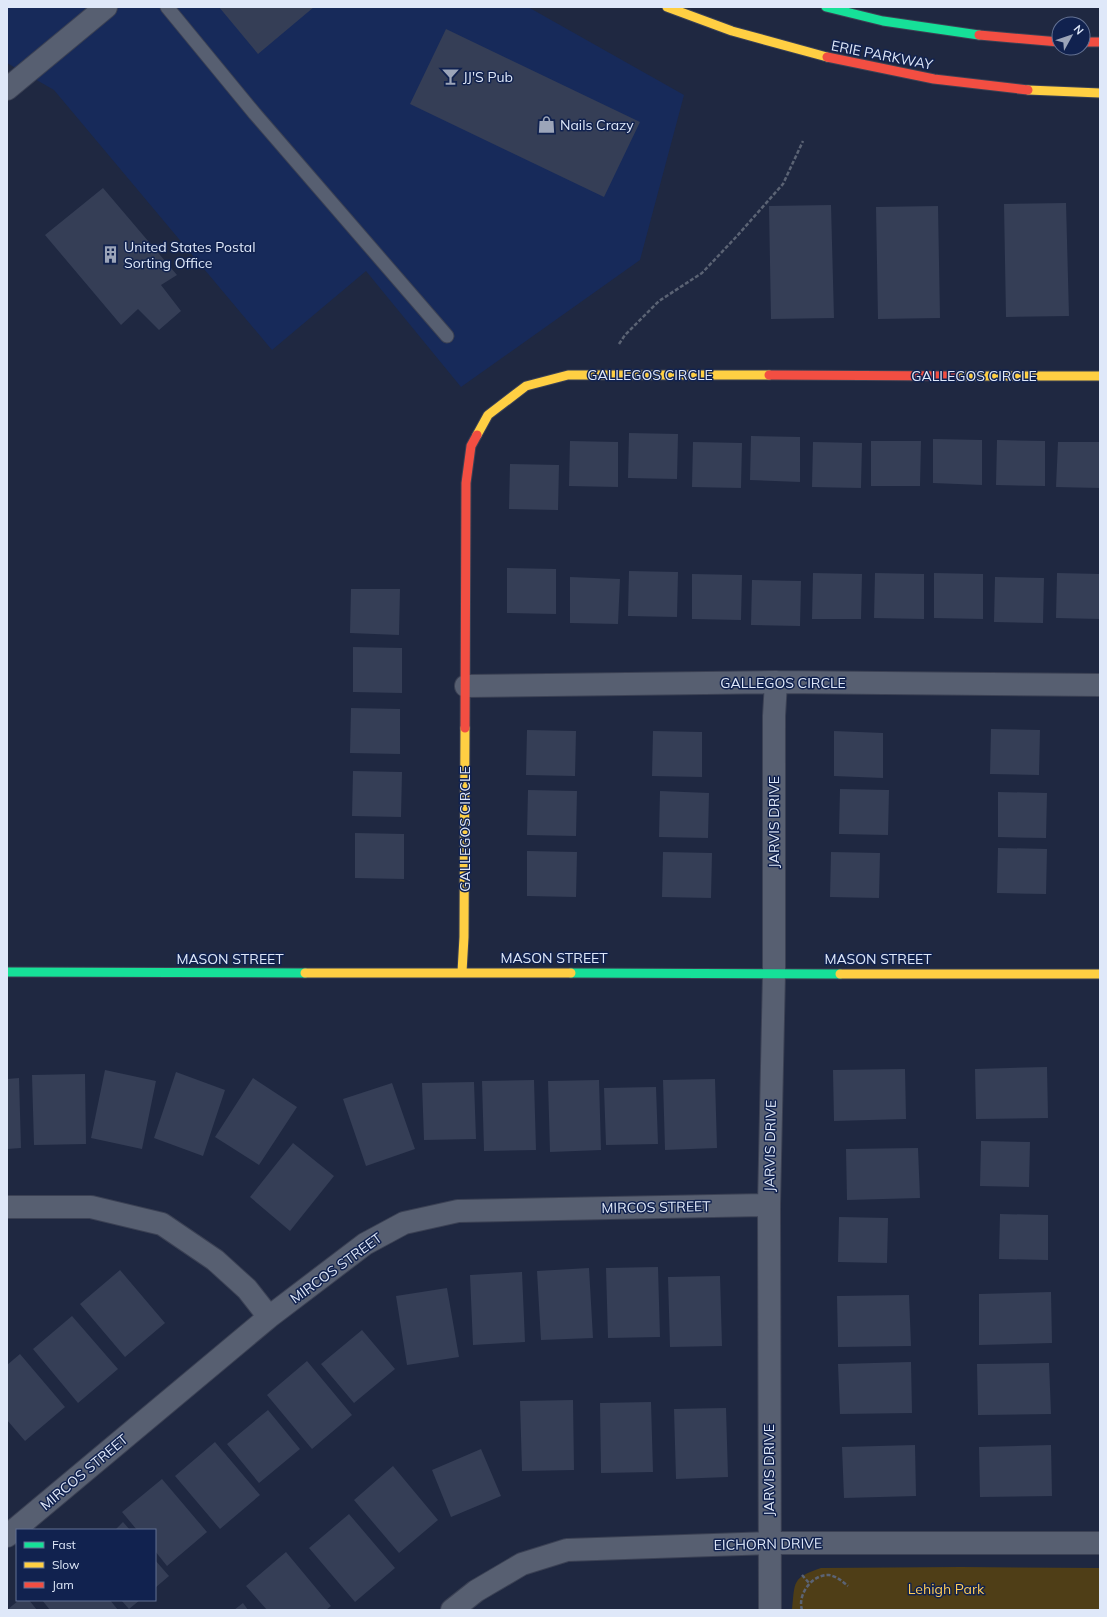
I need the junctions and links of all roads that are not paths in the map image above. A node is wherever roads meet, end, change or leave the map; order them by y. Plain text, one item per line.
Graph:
1 (106, 7) edge
2 (167, 7) edge
3 (666, 7) edge
4 (826, 7) edge
5 (1051, 41) edge
6 (7, 89) edge
7 (1100, 93) edge
8 (447, 336) dead end
9 (1100, 376) edge
10 (776, 682) junction
11 (1100, 685) edge
12 (466, 686) junction
13 (7, 972) edge
14 (462, 972) junction
15 (774, 973) junction
16 (1100, 974) edge
17 (769, 1205) junction
18 (7, 1207) edge
19 (269, 1317) junction
20 (7, 1536) edge
21 (770, 1543) junction
22 (1100, 1543) edge
23 (452, 1610) edge
24 (770, 1610) edge

1 - 6 street
2 - 8 lane
3 - 7 street, ERIE PARKWAY
4 - 5 street
9 - 12 street, GALLEGOS CIRCLE
10 - 11 street, GALLEGOS CIRCLE
10 - 12 street, GALLEGOS CIRCLE
10 - 15 street, JARVIS DRIVE
12 - 14 street, GALLEGOS CIRCLE
13 - 14 street, MASON STREET
14 - 15 street, MASON STREET
15 - 16 street, MASON STREET
15 - 17 street, JARVIS DRIVE
17 - 19 street, MIRCOS STREET
17 - 21 street, JARVIS DRIVE
18 - 19 street
19 - 20 street, MIRCOS STREET
21 - 22 street, EICHORN DRIVE
21 - 23 street, EICHORN DRIVE
21 - 24 street, JARVIS DRIVE

